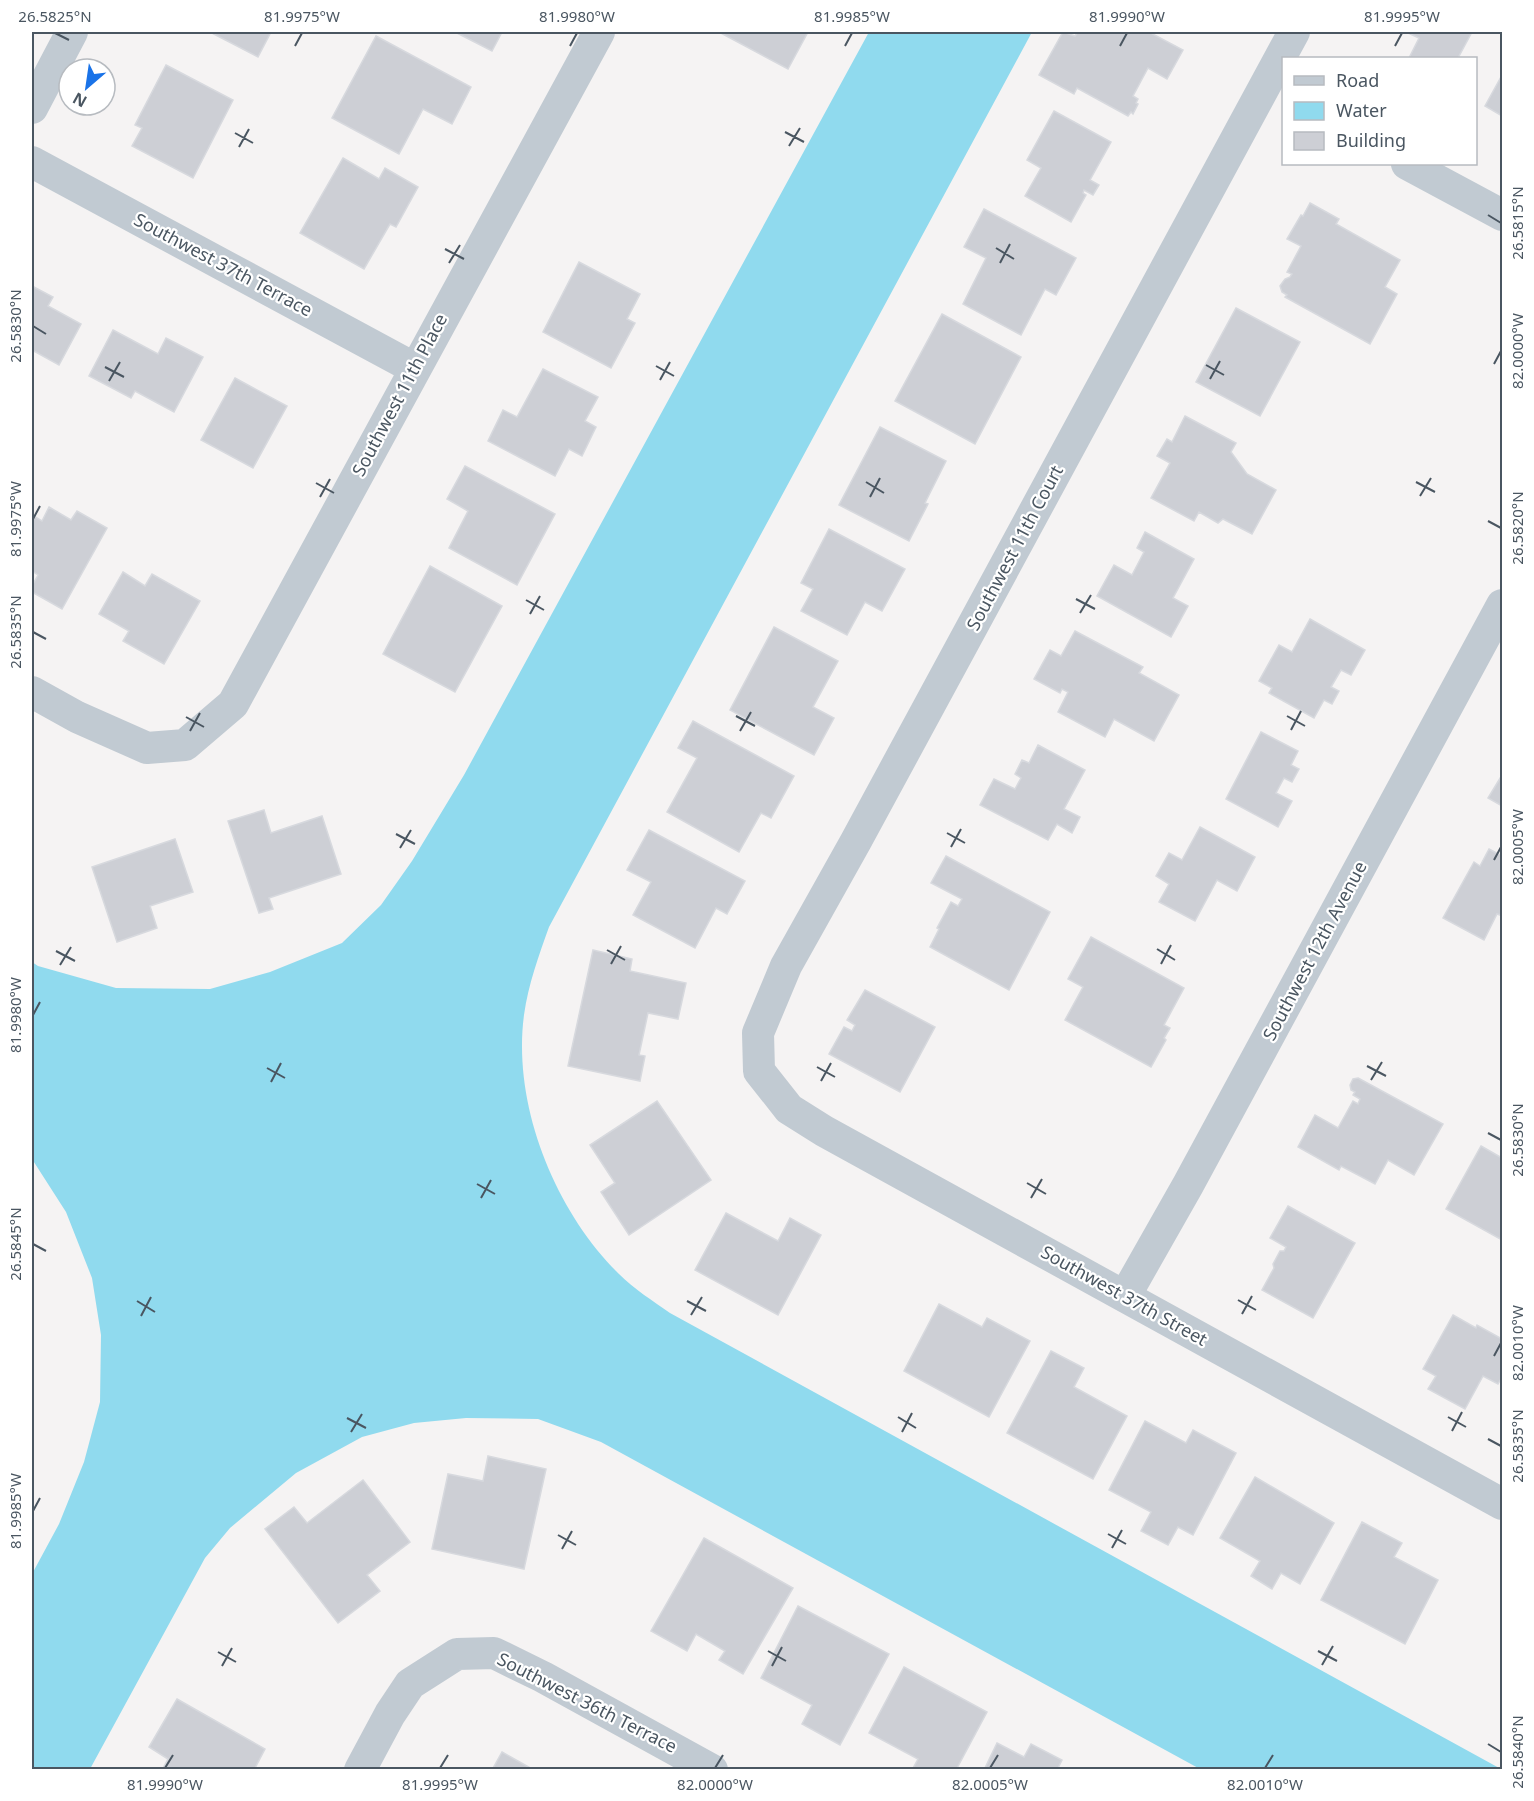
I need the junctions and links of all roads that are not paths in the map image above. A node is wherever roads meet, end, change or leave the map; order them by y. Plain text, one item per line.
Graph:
1 (72, 32) edge
2 (599, 32) edge
3 (1294, 32) edge
4 (1286, 57) edge
5 (1282, 67) edge
6 (1274, 91) edge
7 (32, 108) edge
8 (32, 162) edge
9 (1409, 165) edge
10 (1503, 216) edge
11 (414, 368) junction
12 (1503, 604) edge
13 (32, 692) edge
14 (759, 1071) joint
15 (1125, 1296) junction
16 (1503, 1504) edge
17 (360, 1770) edge
18 (712, 1770) edge

1 - 7 street
2 - 11 street, Southwest 11th Place
3 - 4 street, Southwest 11th Court
5 - 6 street, Southwest 11th Court
6 - 14 street, Southwest 11th Court
8 - 11 street, Southwest 37th Terrace
9 - 10 street
11 - 13 street, Southwest 11th Place
12 - 15 street, Southwest 12th Avenue
14 - 15 street, Southwest 37th Street
15 - 16 street, Southwest 37th Street
17 - 18 street, Southwest 36th Terrace

